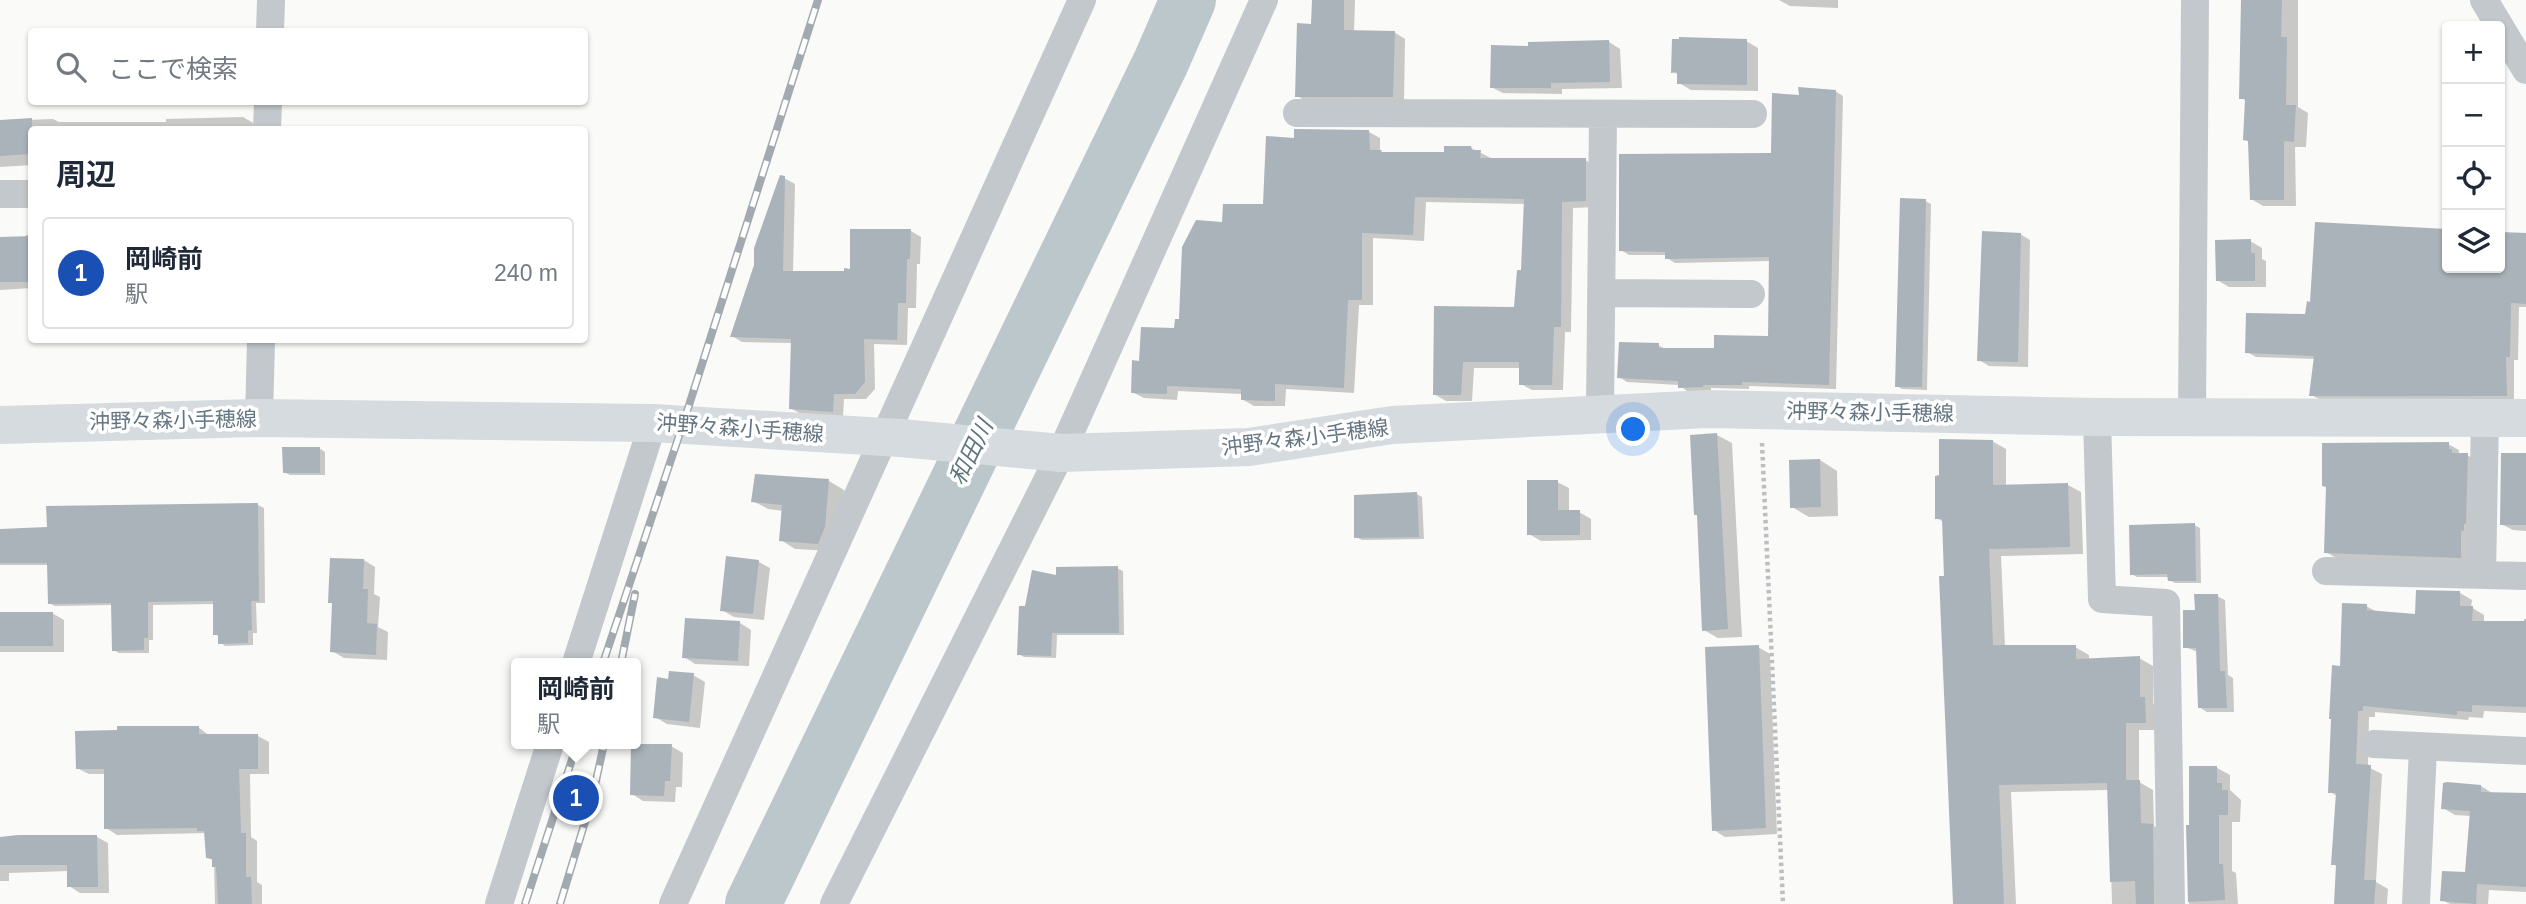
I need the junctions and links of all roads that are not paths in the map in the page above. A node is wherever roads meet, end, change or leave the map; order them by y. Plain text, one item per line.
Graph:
1 (271, 0) edge
2 (1082, 0) edge
3 (1264, 0) edge
4 (2195, 0) edge
5 (2484, 0) edge
6 (270, 28) edge
7 (2526, 69) edge
8 (268, 105) edge
9 (1297, 113) dead end
10 (1603, 114) junction
11 (1753, 114) dead end
12 (267, 126) edge
13 (0, 194) edge
14 (28, 194) edge
15 (1601, 293) junction
16 (1751, 294) dead end
17 (261, 343) edge
18 (1600, 414) junction
19 (2096, 417) junction
20 (2192, 417) junction
21 (259, 418) junction
22 (2485, 418) junction
23 (2526, 418) edge
24 (653, 423) junction
25 (0, 425) edge
26 (893, 438) junction
27 (1051, 452) junction
28 (2326, 571) dead end
29 (2482, 575) junction
30 (2526, 576) edge
31 (578, 658) edge
32 (2374, 744) dead end
33 (2423, 747) junction
34 (549, 749) edge
35 (2526, 751) edge
36 (499, 904) edge
37 (673, 904) edge
38 (834, 904) edge
39 (2171, 904) edge
40 (2416, 904) edge

1 - 6 street
2 - 26 street
3 - 27 street
4 - 20 street
5 - 7 street
8 - 12 street
9 - 10 street
10 - 11 street
10 - 15 street
13 - 14 street
15 - 16 street
15 - 18 street
17 - 21 street
18 - 19 main road, 沖野々森小手穂線
18 - 27 main road, 沖野々森小手穂線
19 - 20 main road, 沖野々森小手穂線
19 - 39 street
20 - 22 main road, 沖野々森小手穂線
21 - 24 main road, 沖野々森小手穂線
21 - 25 main road, 沖野々森小手穂線
22 - 23 main road, 沖野々森小手穂線
22 - 29 street
24 - 26 main road, 沖野々森小手穂線
24 - 31 street
26 - 27 main road, 沖野々森小手穂線
26 - 37 street
27 - 38 street
28 - 29 street
29 - 30 street
32 - 33 street
33 - 35 street
33 - 40 street
34 - 36 street

